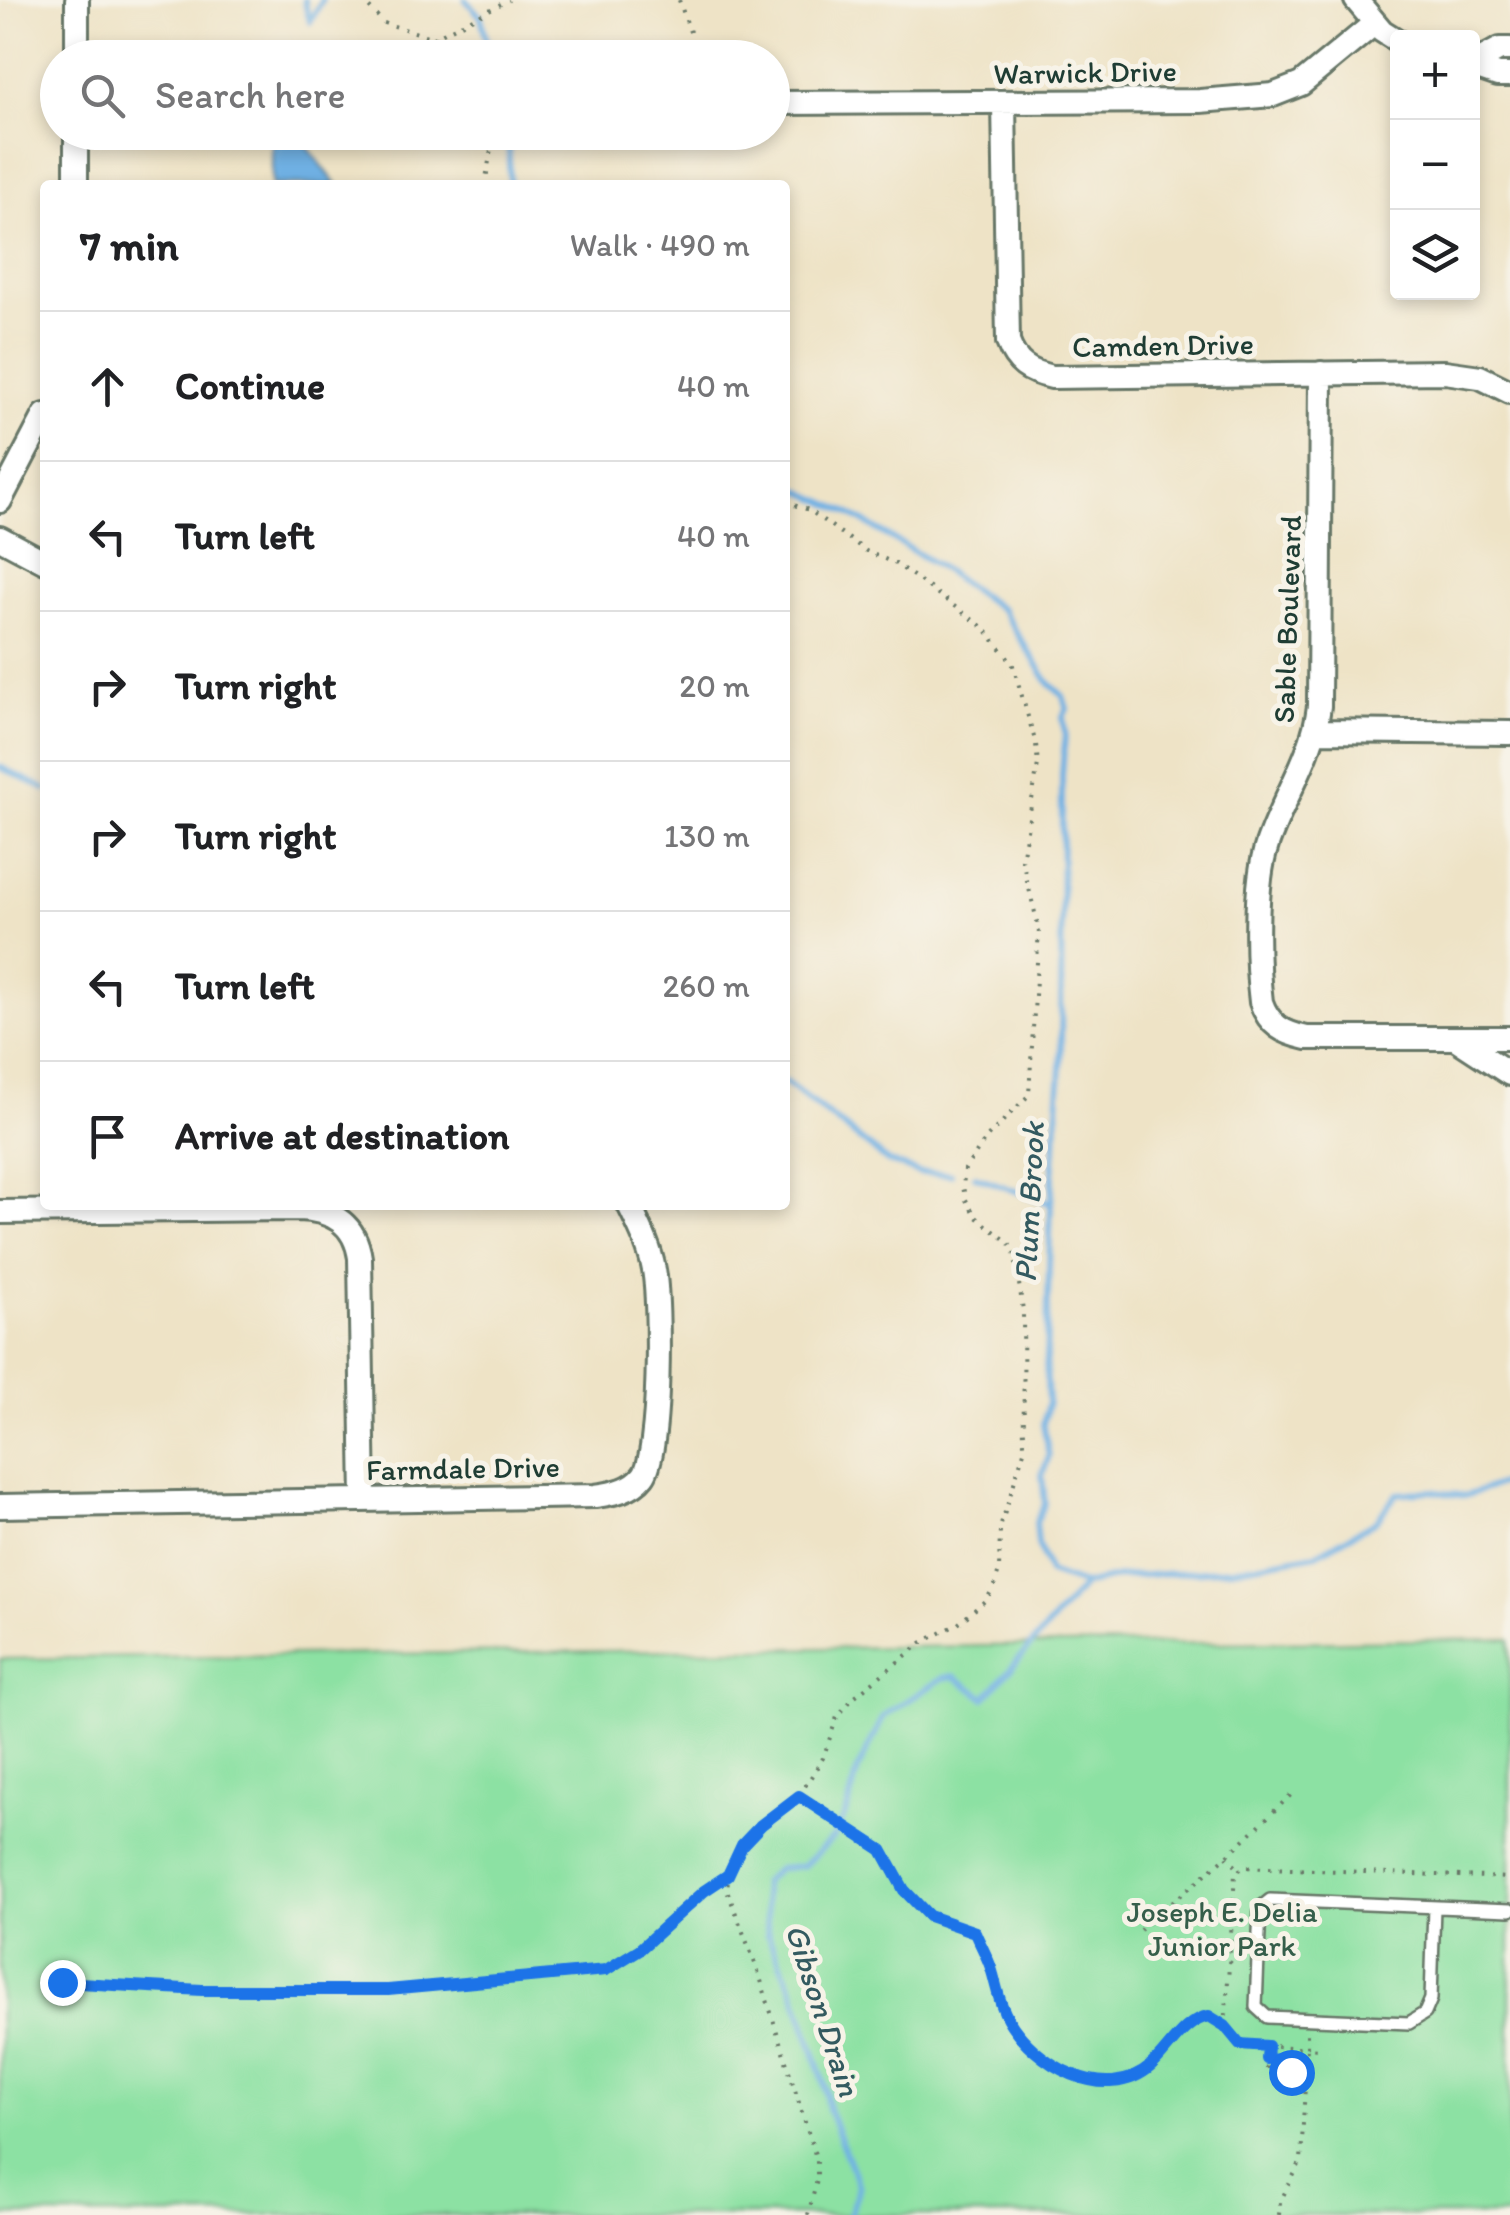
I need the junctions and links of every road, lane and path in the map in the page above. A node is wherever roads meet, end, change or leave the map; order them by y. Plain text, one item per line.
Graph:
1 (78, 0) edge
2 (362, 0) edge
3 (509, 0) edge
4 (679, 0) edge
5 (1356, 0) edge
6 (1375, 23) junction
7 (1390, 35) edge
8 (432, 39) junction
9 (77, 40) edge
10 (435, 40) edge
11 (693, 40) edge
12 (1510, 49) edge
13 (1480, 60) edge
14 (1480, 68) edge
15 (1510, 75) edge
16 (790, 103) edge
17 (1004, 103) junction
18 (76, 150) edge
19 (491, 150) edge
20 (76, 180) edge
21 (486, 180) edge
22 (1322, 372) junction
23 (1510, 392) edge
24 (40, 424) edge
25 (0, 500) edge
26 (790, 504) edge
27 (0, 538) edge
28 (40, 559) edge
29 (1316, 731) junction
30 (1510, 733) edge
31 (1510, 1038) edge
32 (1458, 1040) junction
33 (1510, 1074) edge
34 (47, 1210) edge
35 (318, 1210) edge
36 (631, 1210) edge
37 (0, 1212) edge
38 (364, 1500) junction
39 (0, 1506) edge
40 (1293, 1793) dead end
41 (799, 1796) junction
42 (1227, 1856) junction
43 (1239, 1870) dead end
44 (728, 1875) junction
45 (1434, 1907) junction
46 (1510, 1910) edge
47 (1140, 1930) dead end
48 (62, 1982) dead end
49 (1268, 2046) junction
50 (1307, 2048) junction
51 (1320, 2049) dead end
52 (1267, 2059) junction
53 (1291, 2060) junction
54 (1306, 2061) junction
55 (1267, 2069) dead end
56 (1291, 2072) dead end
57 (808, 2215) edge
58 (1279, 2215) edge

1 - 9 street
2 - 8 path
3 - 8 path
4 - 11 path
5 - 6 street
6 - 7 street
6 - 17 street, Warwick Drive
8 - 10 path
12 - 13 street
14 - 15 street
16 - 17 street, Warwick Drive
17 - 22 street, Camden Drive
18 - 20 street
19 - 21 path
22 - 23 street, Camden Drive
22 - 29 street, Sable Boulevard
24 - 25 street
26 - 41 path
27 - 28 street
29 - 30 street
29 - 32 street, Sable Boulevard
31 - 32 street, Sable Boulevard
32 - 33 street
34 - 37 street
35 - 38 street
36 - 38 street, Farmdale Drive
38 - 39 street, Farmdale Drive
40 - 42 path
41 - 44 path
41 - 49 path
42 - 43 path
42 - 47 path
44 - 48 path
44 - 57 path
45 - 45 lane
45 - 46 lane
49 - 50 path
49 - 52 path
50 - 51 path
50 - 54 path
52 - 53 path
52 - 55 path
53 - 54 path
53 - 56 path
54 - 58 path

